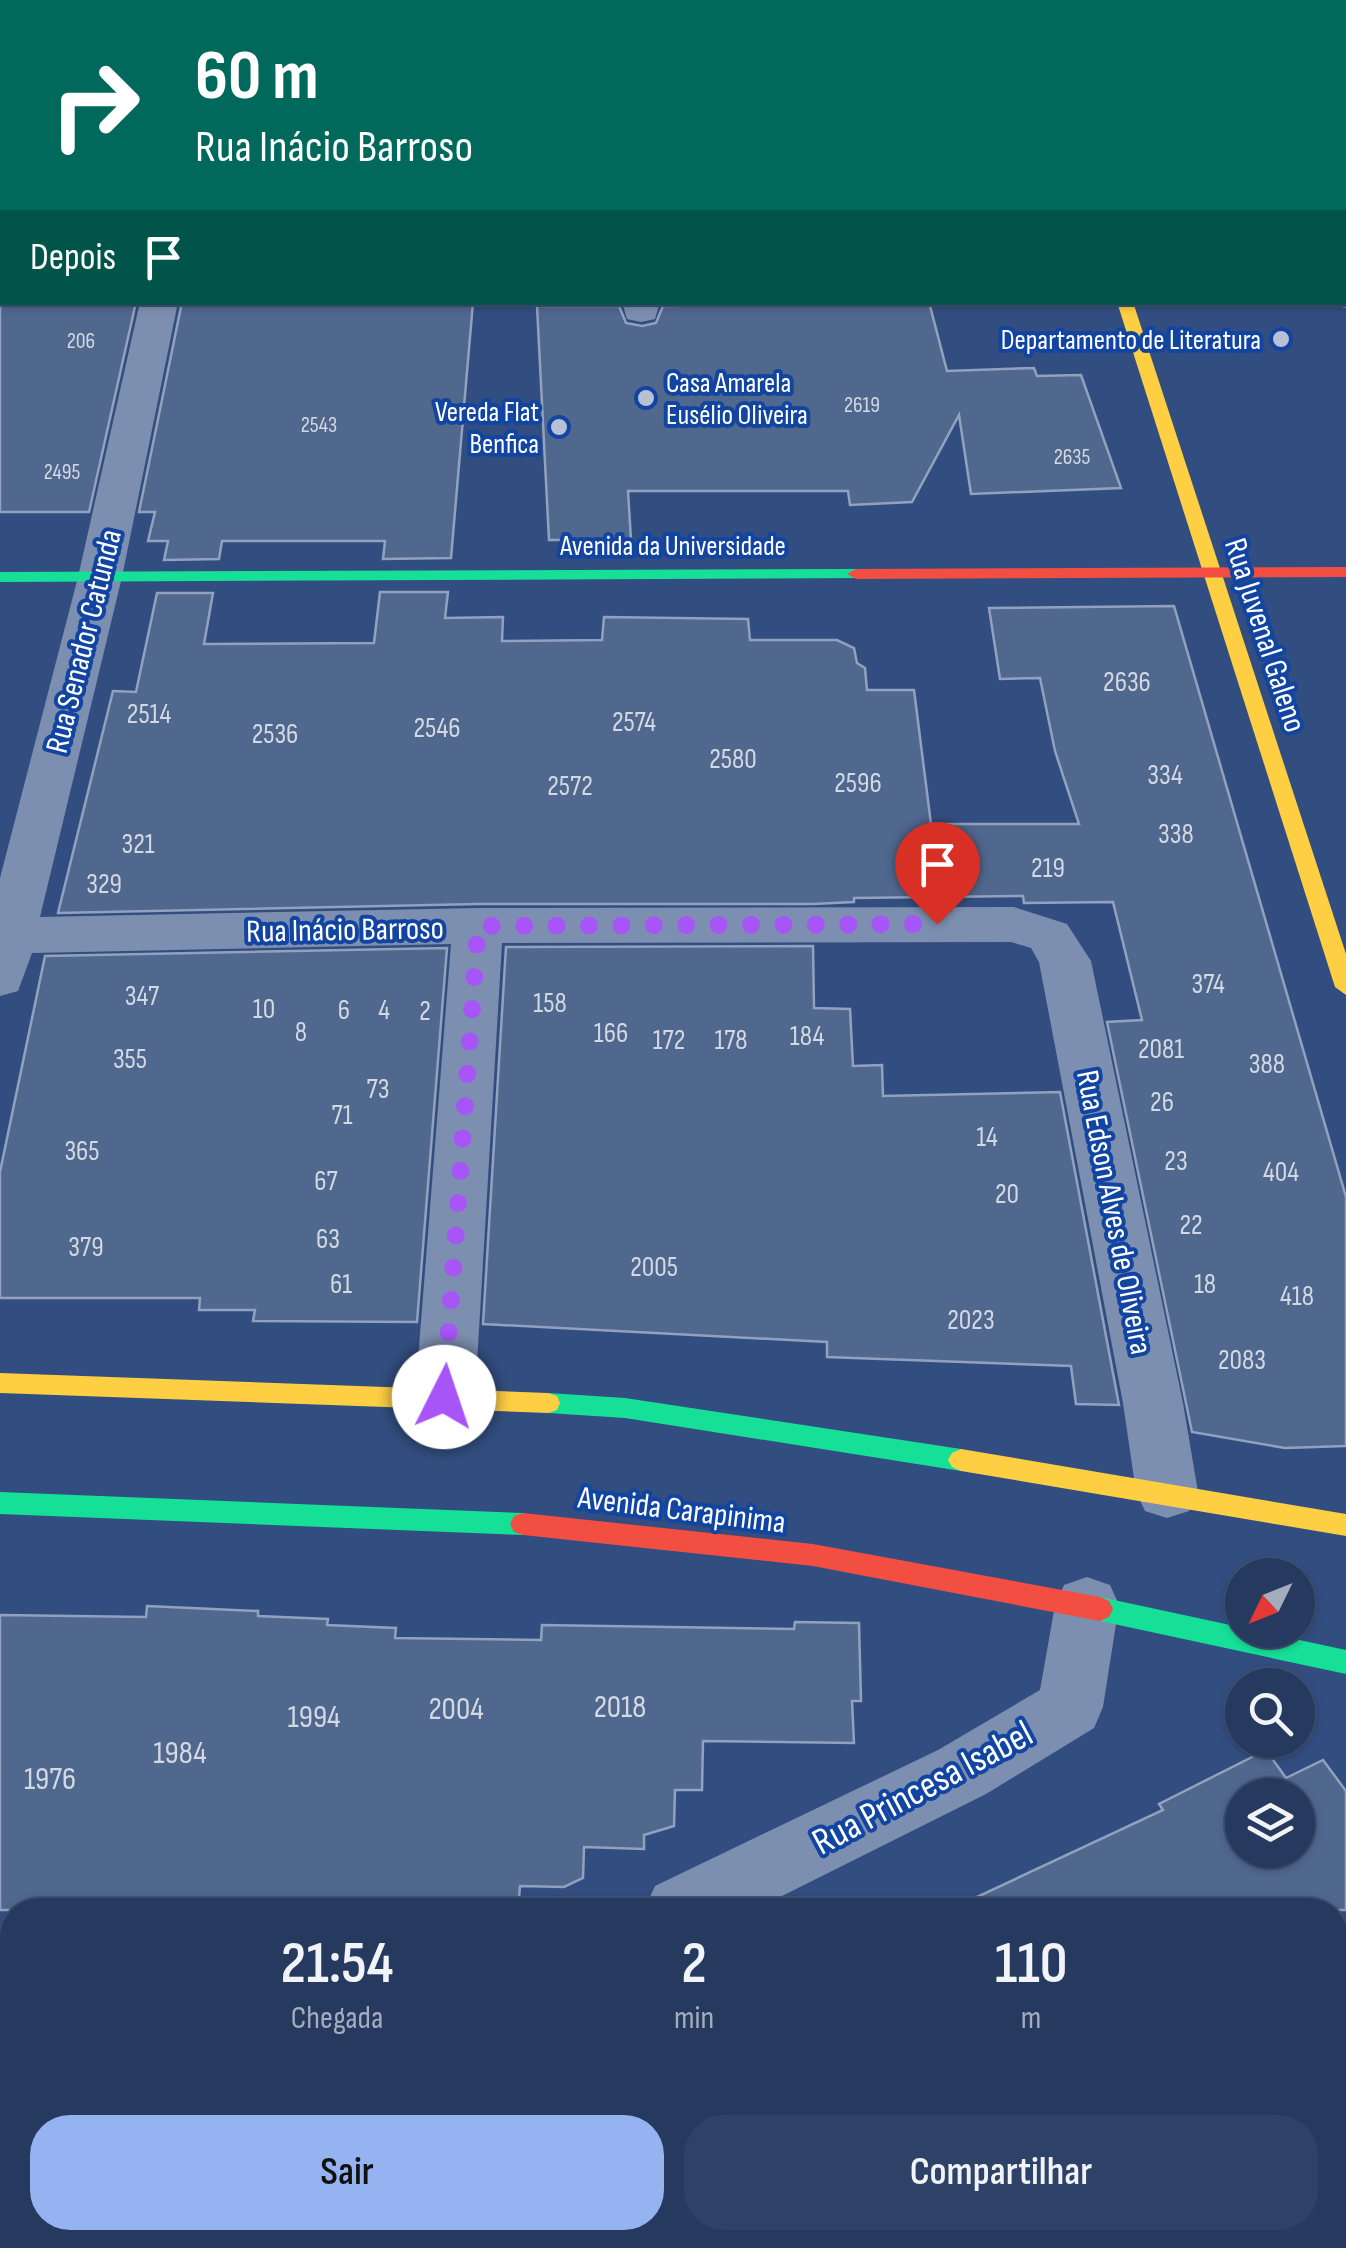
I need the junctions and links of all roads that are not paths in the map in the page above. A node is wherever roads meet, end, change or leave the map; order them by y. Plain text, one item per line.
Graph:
1 (158, 305) edge
2 (1126, 305) edge
3 (1346, 572) edge
4 (1212, 573) junction
5 (100, 577) junction
6 (0, 578) edge
7 (478, 926) junction
8 (1049, 936) joint
9 (3, 950) edge
10 (1346, 987) edge
11 (0, 1382) edge
12 (444, 1397) junction
13 (1166, 1492) junction
14 (0, 1502) edge
15 (1346, 1525) edge
16 (1086, 1605) junction
17 (1346, 1662) edge
18 (705, 1898) edge

1 - 5 street, Rua Senador Catunda
2 - 4 main road, Rua Juvenal Galeno
3 - 4 main road, Avenida da Universidade
4 - 5 main road, Avenida da Universidade
4 - 10 main road, Rua Juvenal Galeno
5 - 6 main road, Avenida da Universidade
5 - 9 street, Rua Senador Catunda
7 - 8 street, Rua Inácio Barroso
7 - 9 street, Rua Inácio Barroso
7 - 12 street
8 - 13 street, Rua Edson Alves de Oliveira
11 - 12 main road
12 - 13 main road
13 - 15 main road
14 - 16 main road, Avenida Carapinima
16 - 17 main road, Avenida Carapinima
16 - 18 street, Rua Princesa Isabel

